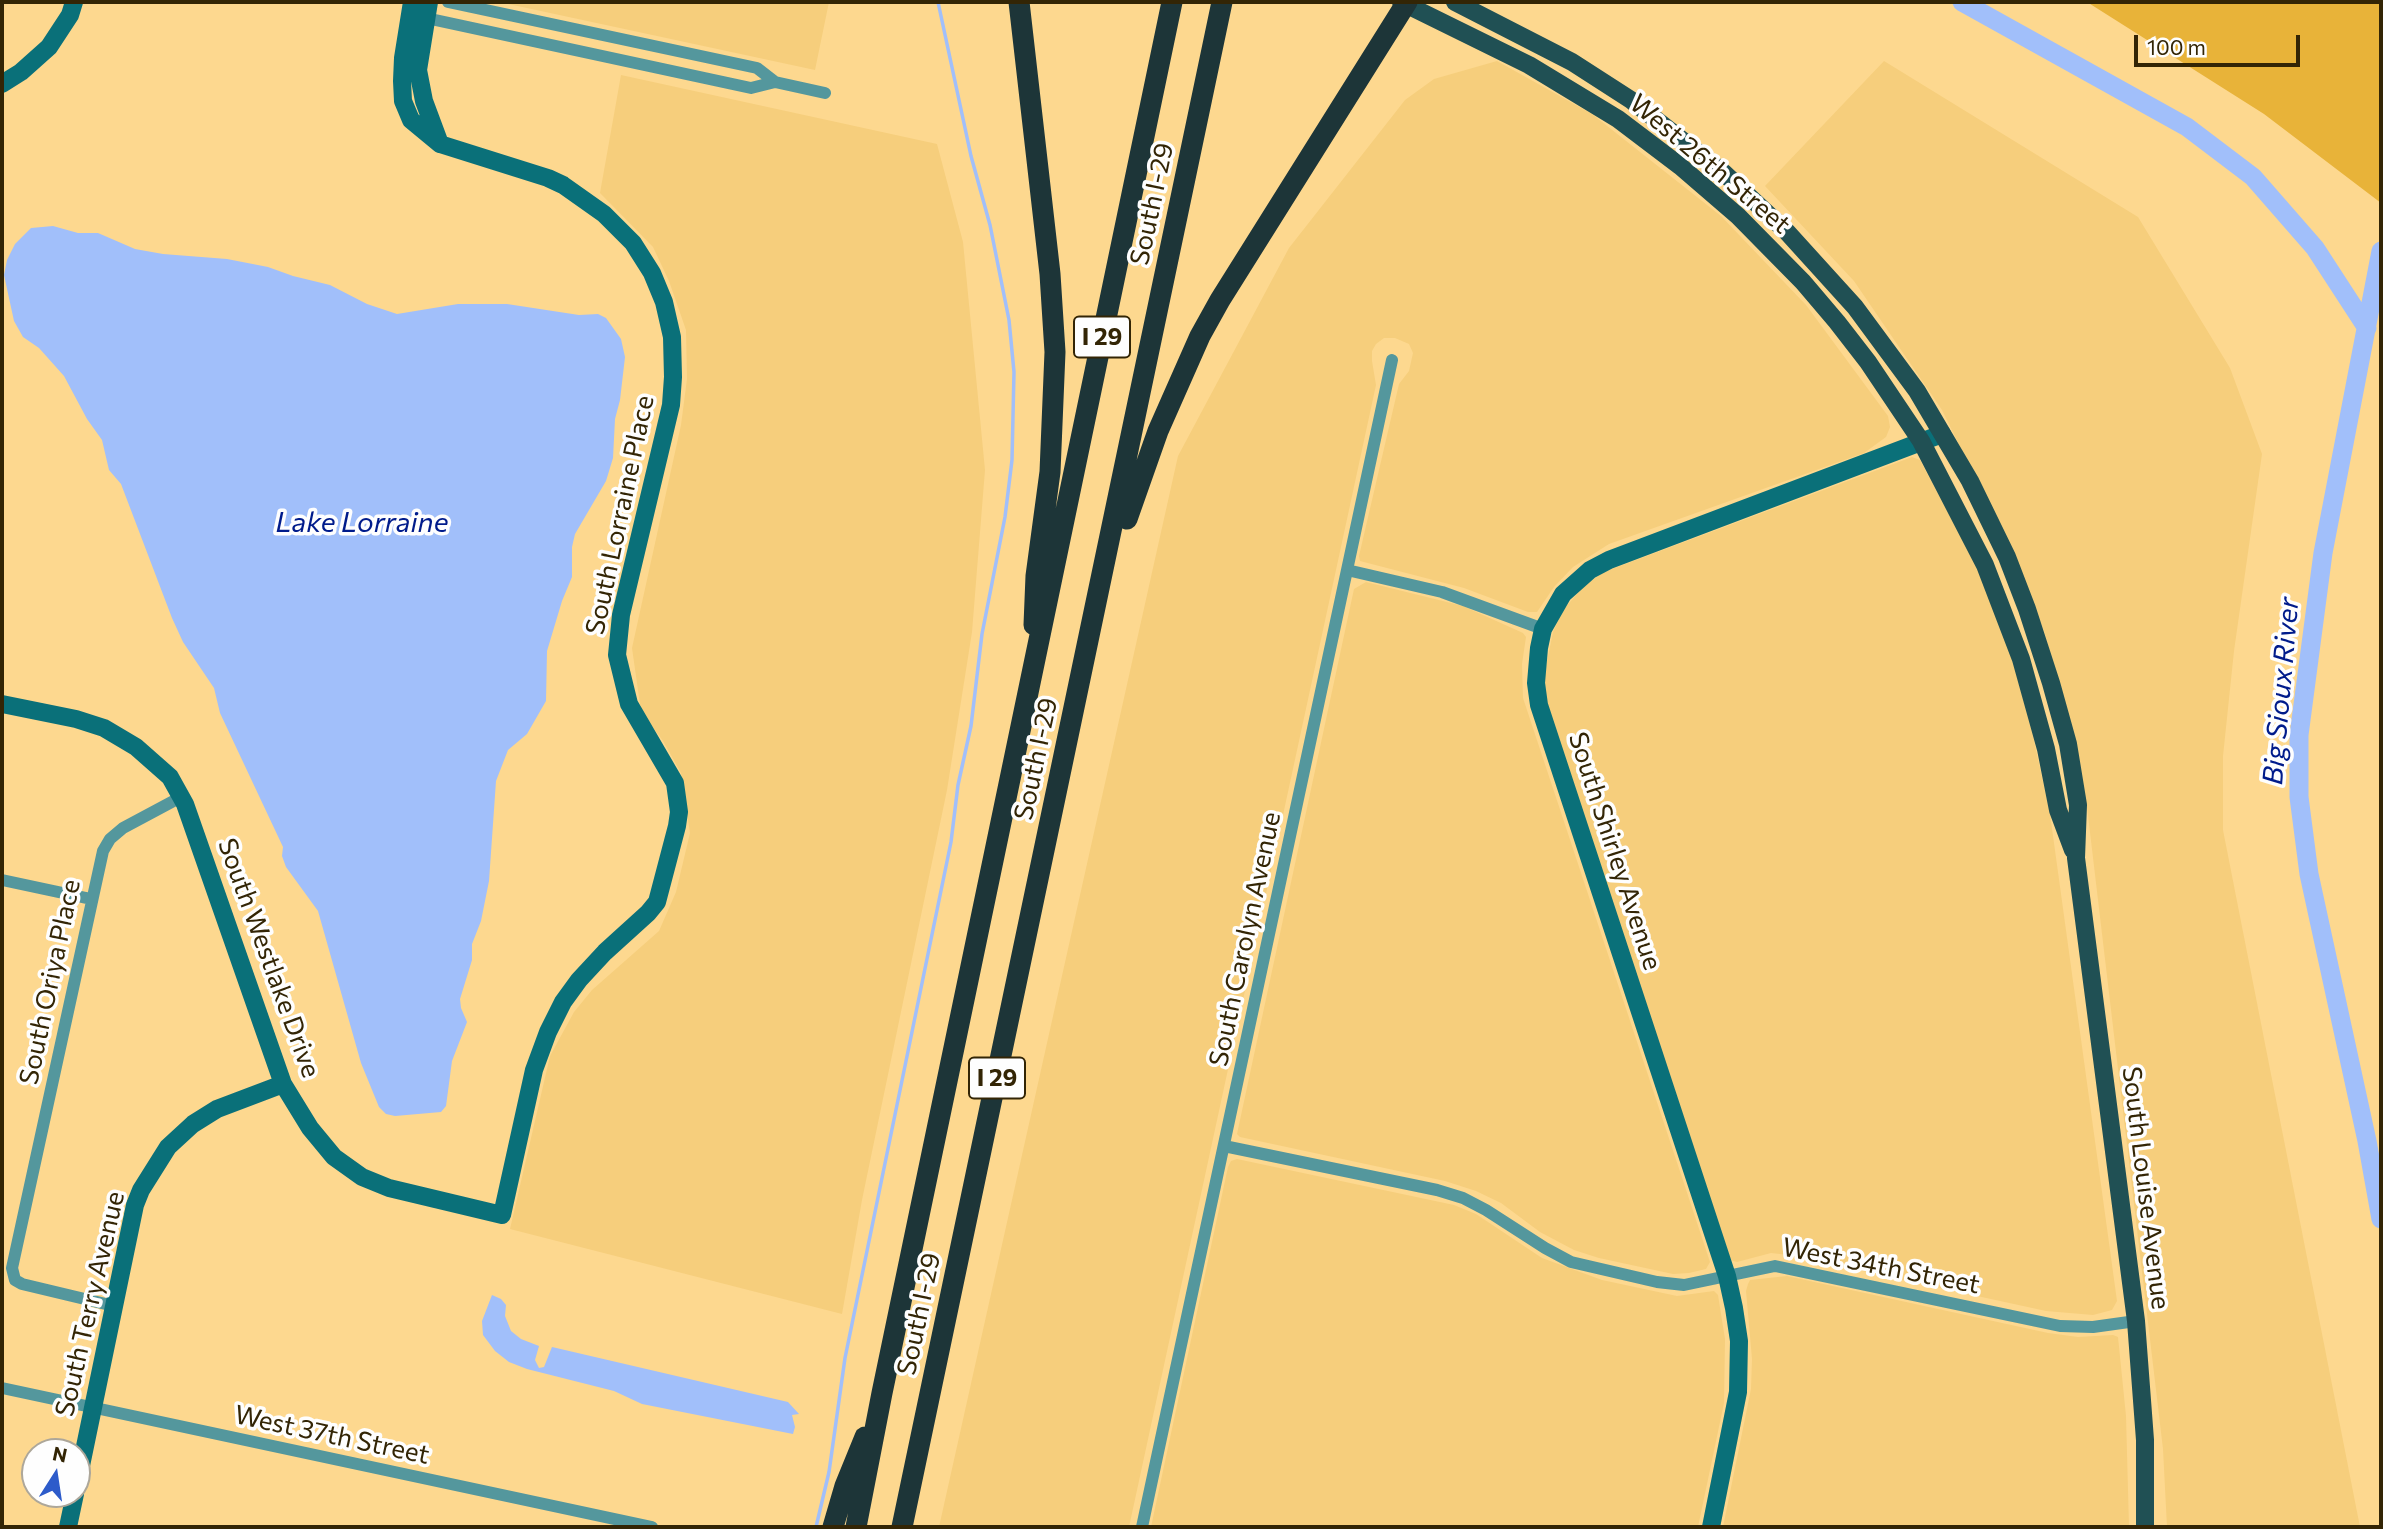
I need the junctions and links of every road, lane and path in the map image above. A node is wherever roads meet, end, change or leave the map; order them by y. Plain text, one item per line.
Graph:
1 (74, 2) edge
2 (448, 2) edge
3 (1019, 2) edge
4 (1172, 2) edge
5 (1222, 2) edge
6 (1455, 2) edge
7 (1405, 3) edge
8 (417, 5) edge
9 (775, 82) junction
10 (2, 84) edge
11 (825, 93) dead end
12 (1392, 360) dead end
13 (1942, 434) junction
14 (1921, 441) junction
15 (1347, 570) junction
16 (1544, 629) junction
17 (1090, 638) junction
18 (1034, 673) junction
19 (2, 704) edge
20 (181, 797) junction
21 (2076, 858) junction
22 (2, 880) edge
23 (91, 899) junction
24 (283, 1084) junction
25 (1224, 1146) junction
26 (502, 1215) joint
27 (1727, 1276) junction
28 (114, 1306) junction
29 (2136, 1321) junction
30 (2, 1388) edge
31 (883, 1393) junction
32 (94, 1408) junction
33 (87, 1438) edge
34 (72, 1508) edge
35 (904, 1524) edge
36 (68, 1527) edge
37 (652, 1527) edge
38 (833, 1527) edge
39 (856, 1527) edge
40 (1142, 1527) edge
41 (1711, 1527) edge
42 (2145, 1527) edge

1 - 10 street
2 - 9 street
3 - 18 highway
4 - 18 highway, South I-29 / I 29
5 - 17 highway, South I-29 / I 29
6 - 13 main road, West 26th Street
7 - 14 main road, West 26th Street
7 - 17 highway
8 - 9 street
8 - 26 street, South Lorraine Place
9 - 11 street
12 - 15 street, South Carolyn Avenue
13 - 14 street, South Shirley Avenue
13 - 21 main road, South Louise Avenue
14 - 16 street, South Shirley Avenue
14 - 21 main road, South Louise Avenue
15 - 16 street
15 - 25 street, South Carolyn Avenue
16 - 27 street, South Shirley Avenue
17 - 35 highway, South I-29 / I 29
18 - 31 highway, South I-29 / I 29
19 - 20 street, South Westlake Drive
20 - 23 street, South Oriya Place
20 - 24 street, South Westlake Drive
21 - 29 main road, South Louise Avenue
22 - 23 street
23 - 28 street, South Oriya Place
24 - 26 street, South Westlake Drive
24 - 28 street, South Terry Avenue
25 - 27 street, West 34th Street
25 - 40 street, South Carolyn Avenue
27 - 29 street, West 34th Street
27 - 41 street, South Shirley Avenue
28 - 32 street, South Terry Avenue
29 - 42 main road, South Louise Avenue
30 - 32 street, West 37th Street
31 - 38 highway
31 - 39 highway, South I-29 / I 29
32 - 33 street, South Terry Avenue
32 - 37 street, West 37th Street
34 - 36 street

